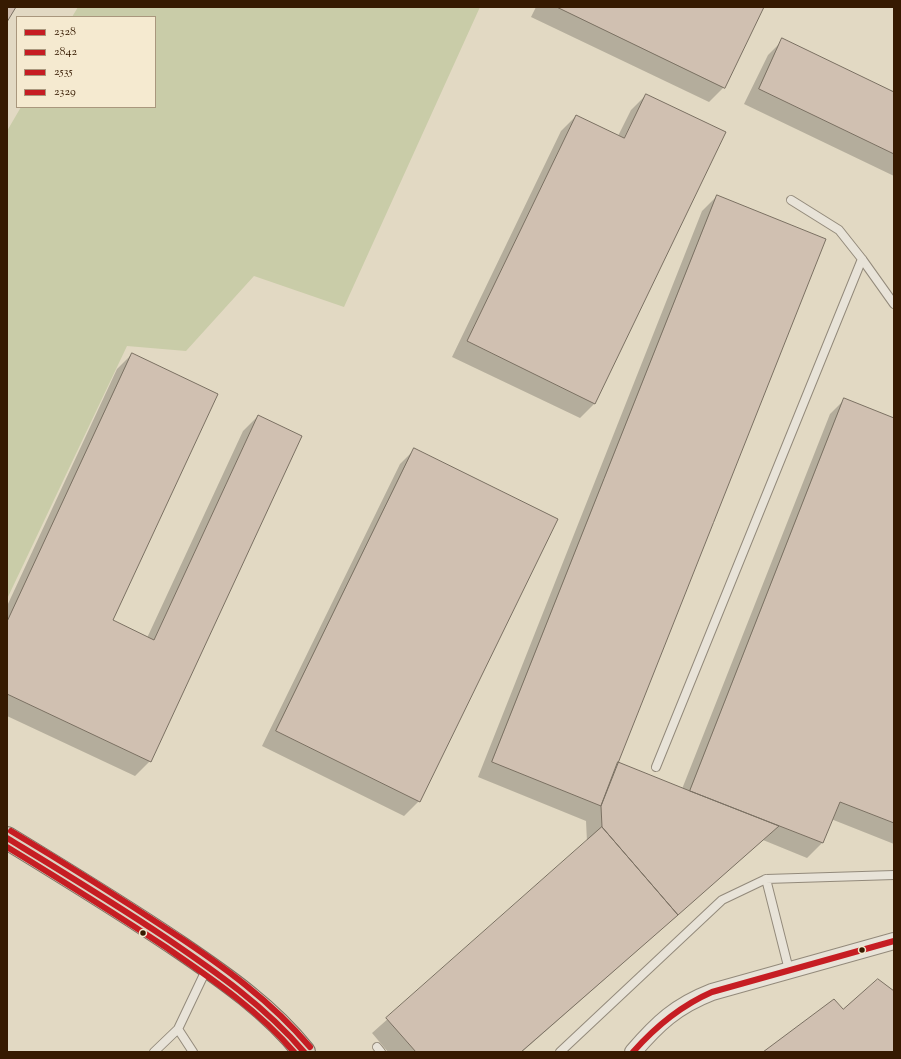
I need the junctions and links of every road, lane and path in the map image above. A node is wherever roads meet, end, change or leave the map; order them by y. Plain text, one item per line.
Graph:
1 (791, 200) dead end
2 (862, 259) junction
3 (894, 304) edge
4 (656, 767) dead end
5 (7, 838) edge
6 (894, 875) edge
7 (766, 879) junction
8 (894, 941) edge
9 (208, 966) junction
10 (789, 970) junction
11 (178, 1029) junction
12 (154, 1052) edge
13 (192, 1052) edge
14 (304, 1052) edge
15 (560, 1052) edge
16 (633, 1052) edge

1 - 2 lane
2 - 3 lane
2 - 4 lane
5 - 9 main road
6 - 7 lane
7 - 10 lane
7 - 15 lane
8 - 10 street
9 - 11 lane
9 - 14 main road
10 - 16 street
11 - 12 lane
11 - 13 lane

